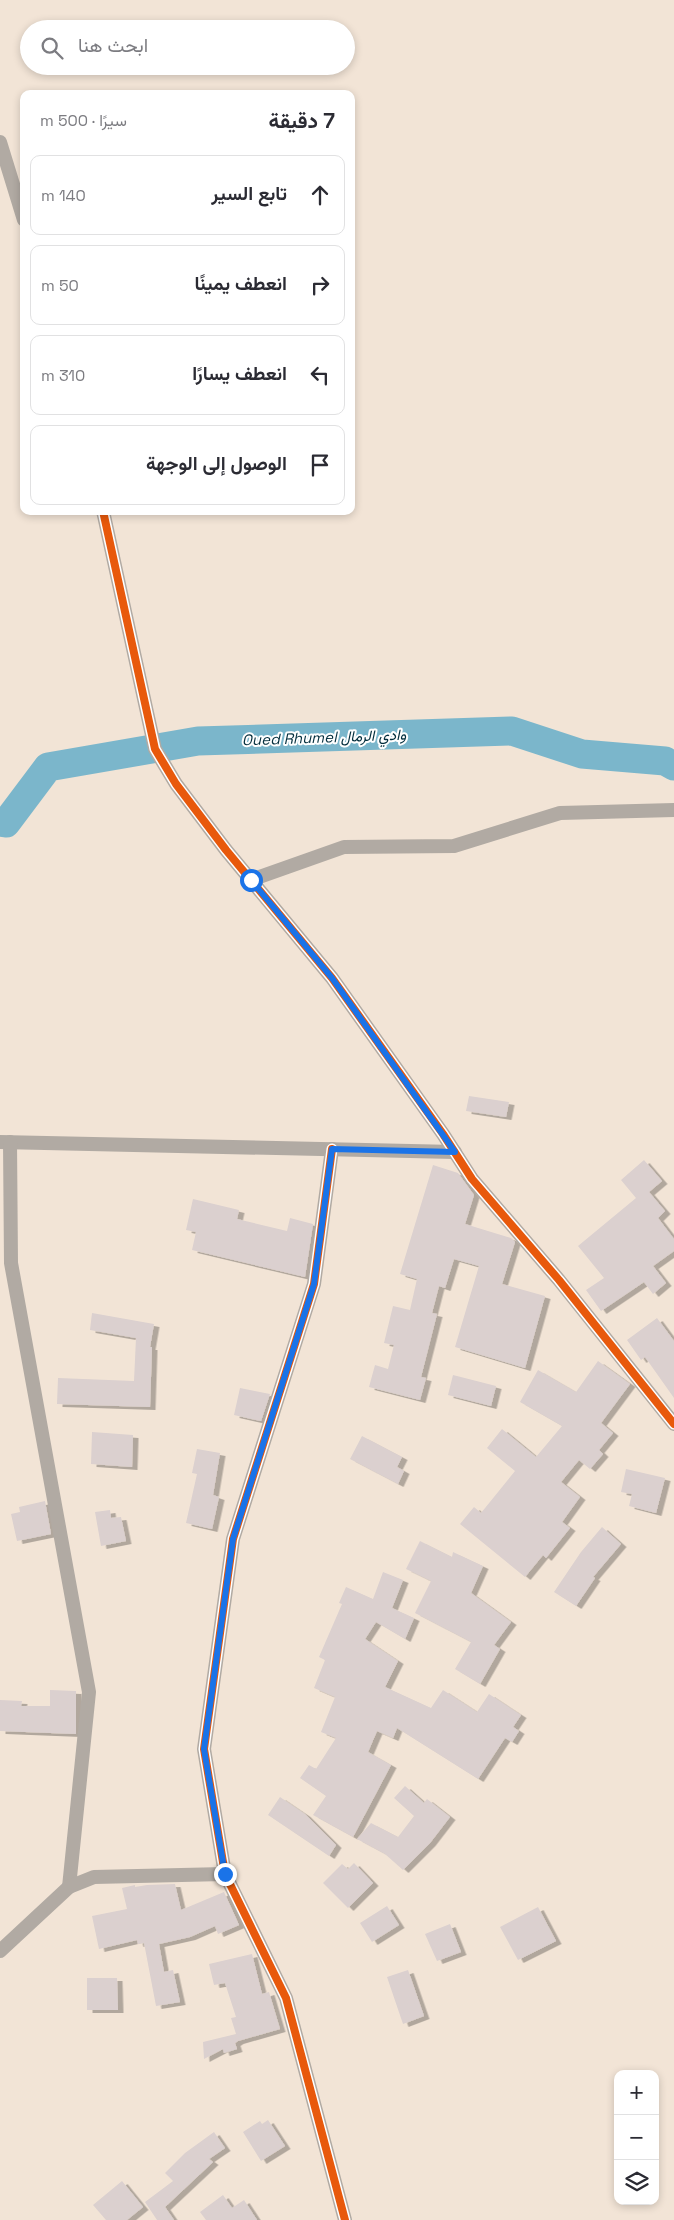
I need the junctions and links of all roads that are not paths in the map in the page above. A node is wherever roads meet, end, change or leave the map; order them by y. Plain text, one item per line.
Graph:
1 (0, 142) edge
2 (20, 207) edge
3 (104, 515) edge
4 (674, 810) edge
5 (251, 880) junction
6 (5, 1142) edge
7 (332, 1149) junction
8 (455, 1152) junction
9 (674, 1424) edge
10 (225, 1874) junction
11 (69, 1887) junction
12 (0, 1951) edge
13 (345, 2220) edge

1 - 2 street
3 - 5 street
4 - 5 street
5 - 8 street
6 - 7 street
6 - 11 street
7 - 8 street
7 - 10 street
8 - 9 street
10 - 11 street
10 - 13 street
11 - 12 street

